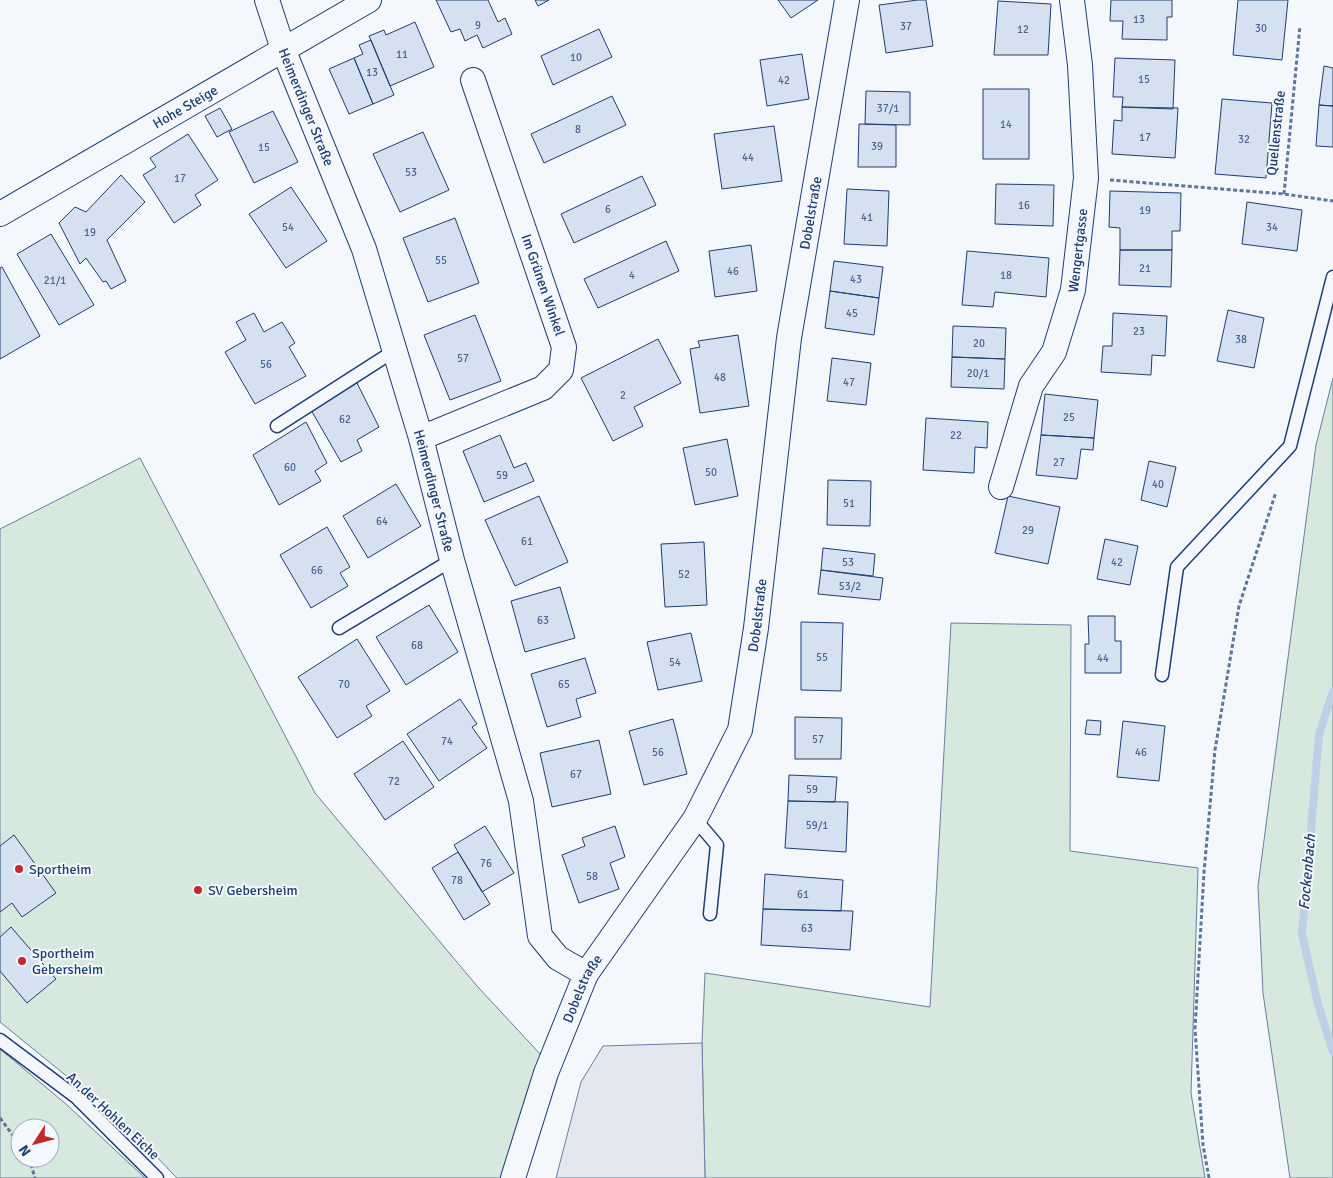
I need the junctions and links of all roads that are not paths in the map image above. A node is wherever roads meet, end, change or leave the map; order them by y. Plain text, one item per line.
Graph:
1 (267, 0) edge
2 (369, 0) edge
3 (847, 0) edge
4 (1072, 0) edge
5 (283, 49) junction
6 (473, 80) dead end
7 (0, 214) edge
8 (1333, 277) edge
9 (394, 351) junction
10 (276, 426) dead end
11 (421, 438) junction
12 (1001, 487) dead end
13 (452, 560) junction
14 (339, 628) dead end
15 (1162, 675) dead end
16 (695, 819) junction
17 (710, 914) dead end
18 (586, 974) junction
19 (0, 1040) edge
20 (157, 1178) edge
21 (513, 1178) edge

1 - 5 street, Heimerdinger Straße
2 - 5 street, Hohe Steige
3 - 16 street, Dobelstraße
4 - 12 street, Wengertgasse
5 - 7 street, Hohe Steige
5 - 9 street, Heimerdinger Straße
6 - 11 street, Im Grünen Winkel
8 - 15 lane
9 - 10 lane
9 - 11 street, Heimerdinger Straße
11 - 13 street, Heimerdinger Straße
13 - 14 lane
13 - 18 street, Heimerdinger Straße
16 - 17 lane
16 - 18 street, Dobelstraße
18 - 21 street, Dobelstraße
19 - 20 lane, An der Hohlen Eiche

